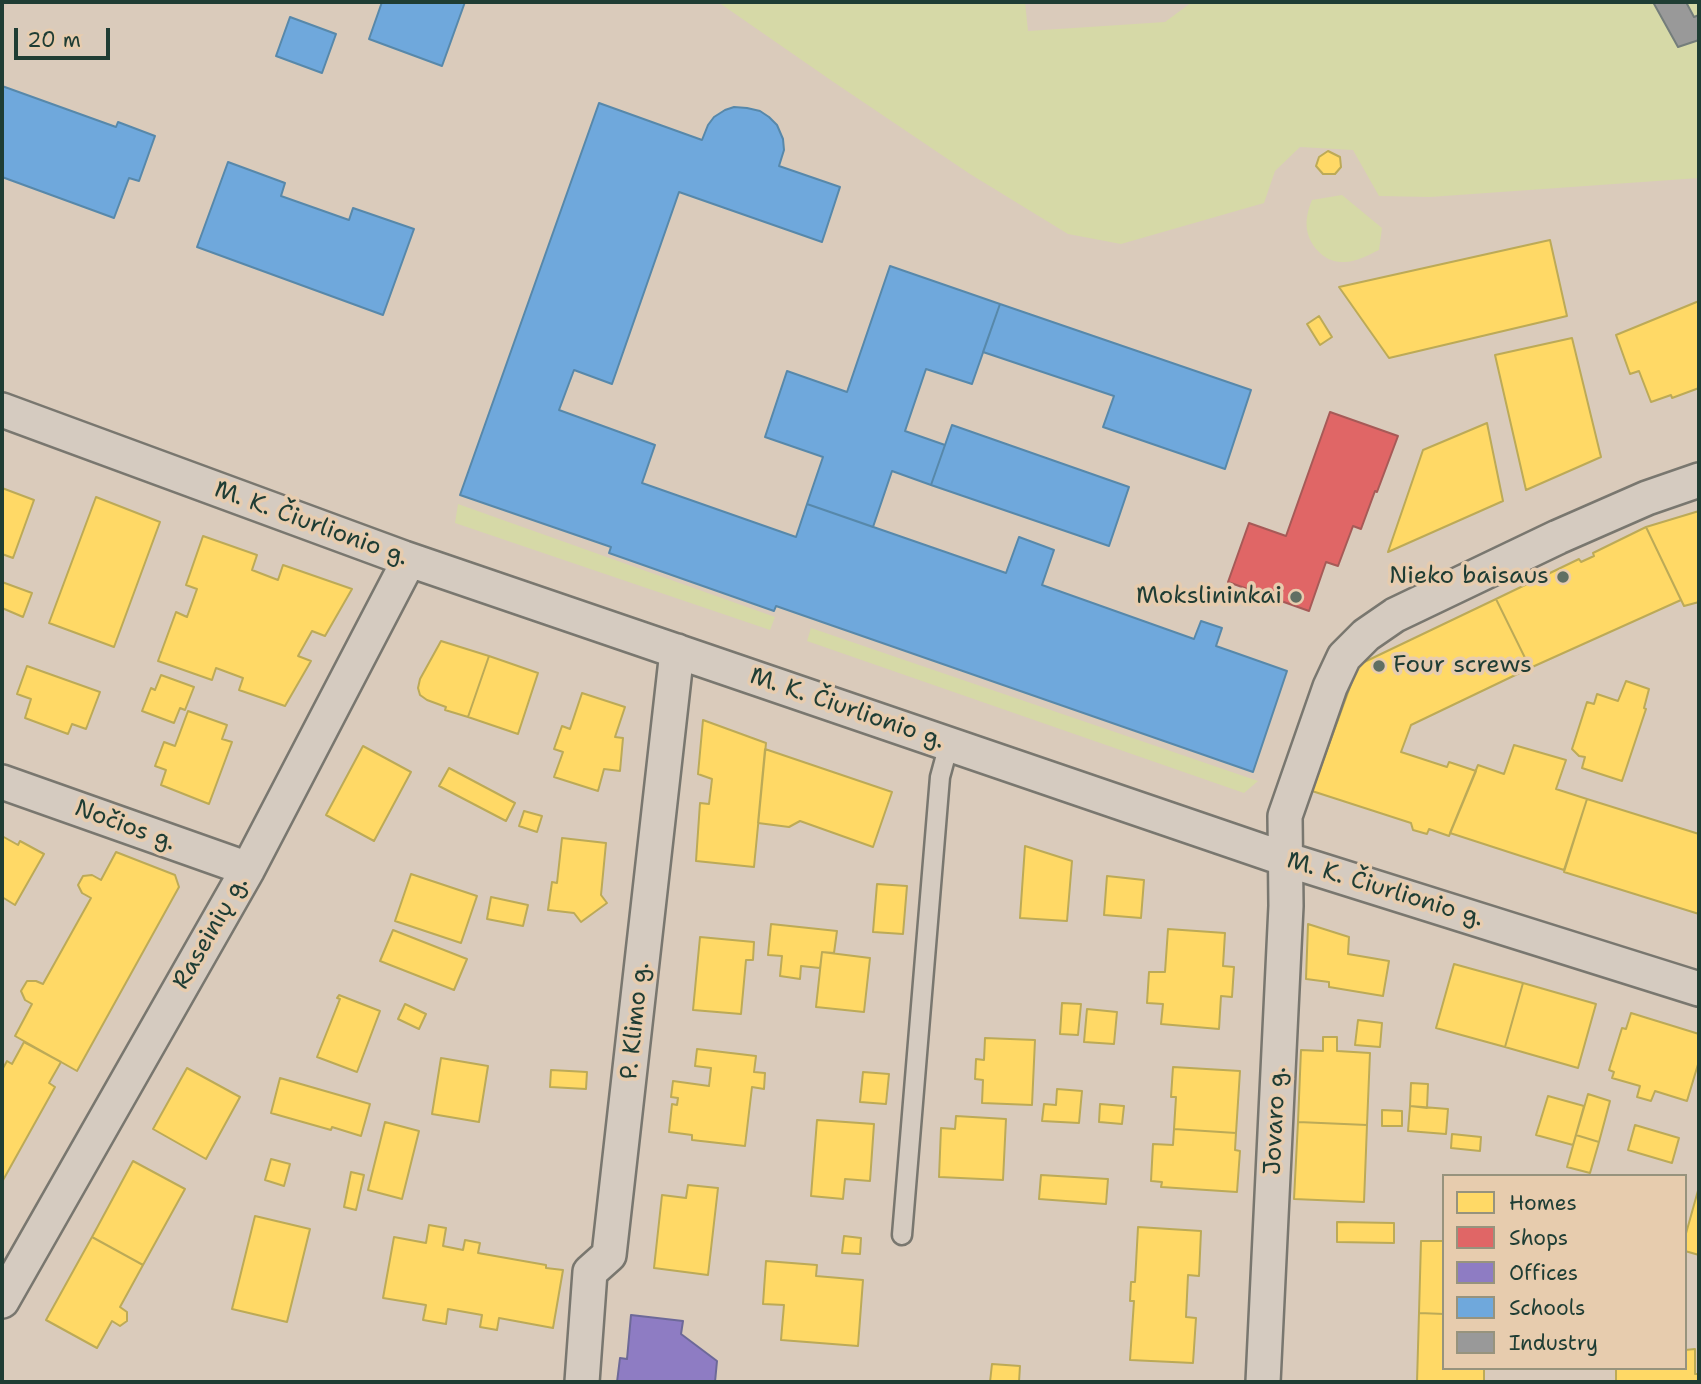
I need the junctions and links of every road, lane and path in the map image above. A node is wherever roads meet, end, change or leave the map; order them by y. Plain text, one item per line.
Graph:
1 (2, 410) edge
2 (1699, 480) edge
3 (410, 559) junction
4 (677, 651) junction
5 (949, 744) junction
6 (2, 782) edge
7 (1286, 859) junction
8 (248, 869) junction
9 (1699, 989) edge
10 (902, 1235) dead end
11 (2, 1301) edge
12 (582, 1382) edge
13 (1263, 1382) edge

1 - 3 street, M. K. Čiurlionio g.
2 - 7 street, Jovaro g.
3 - 4 street, M. K. Čiurlionio g.
3 - 8 street, Raseinių g.
4 - 5 street, M. K. Čiurlionio g.
4 - 12 street, P. Klimo g.
5 - 7 street, M. K. Čiurlionio g.
5 - 10 lane
6 - 8 street, Nočios g.
7 - 9 street, M. K. Čiurlionio g.
7 - 13 street, Jovaro g.
8 - 11 street, Raseinių g.

